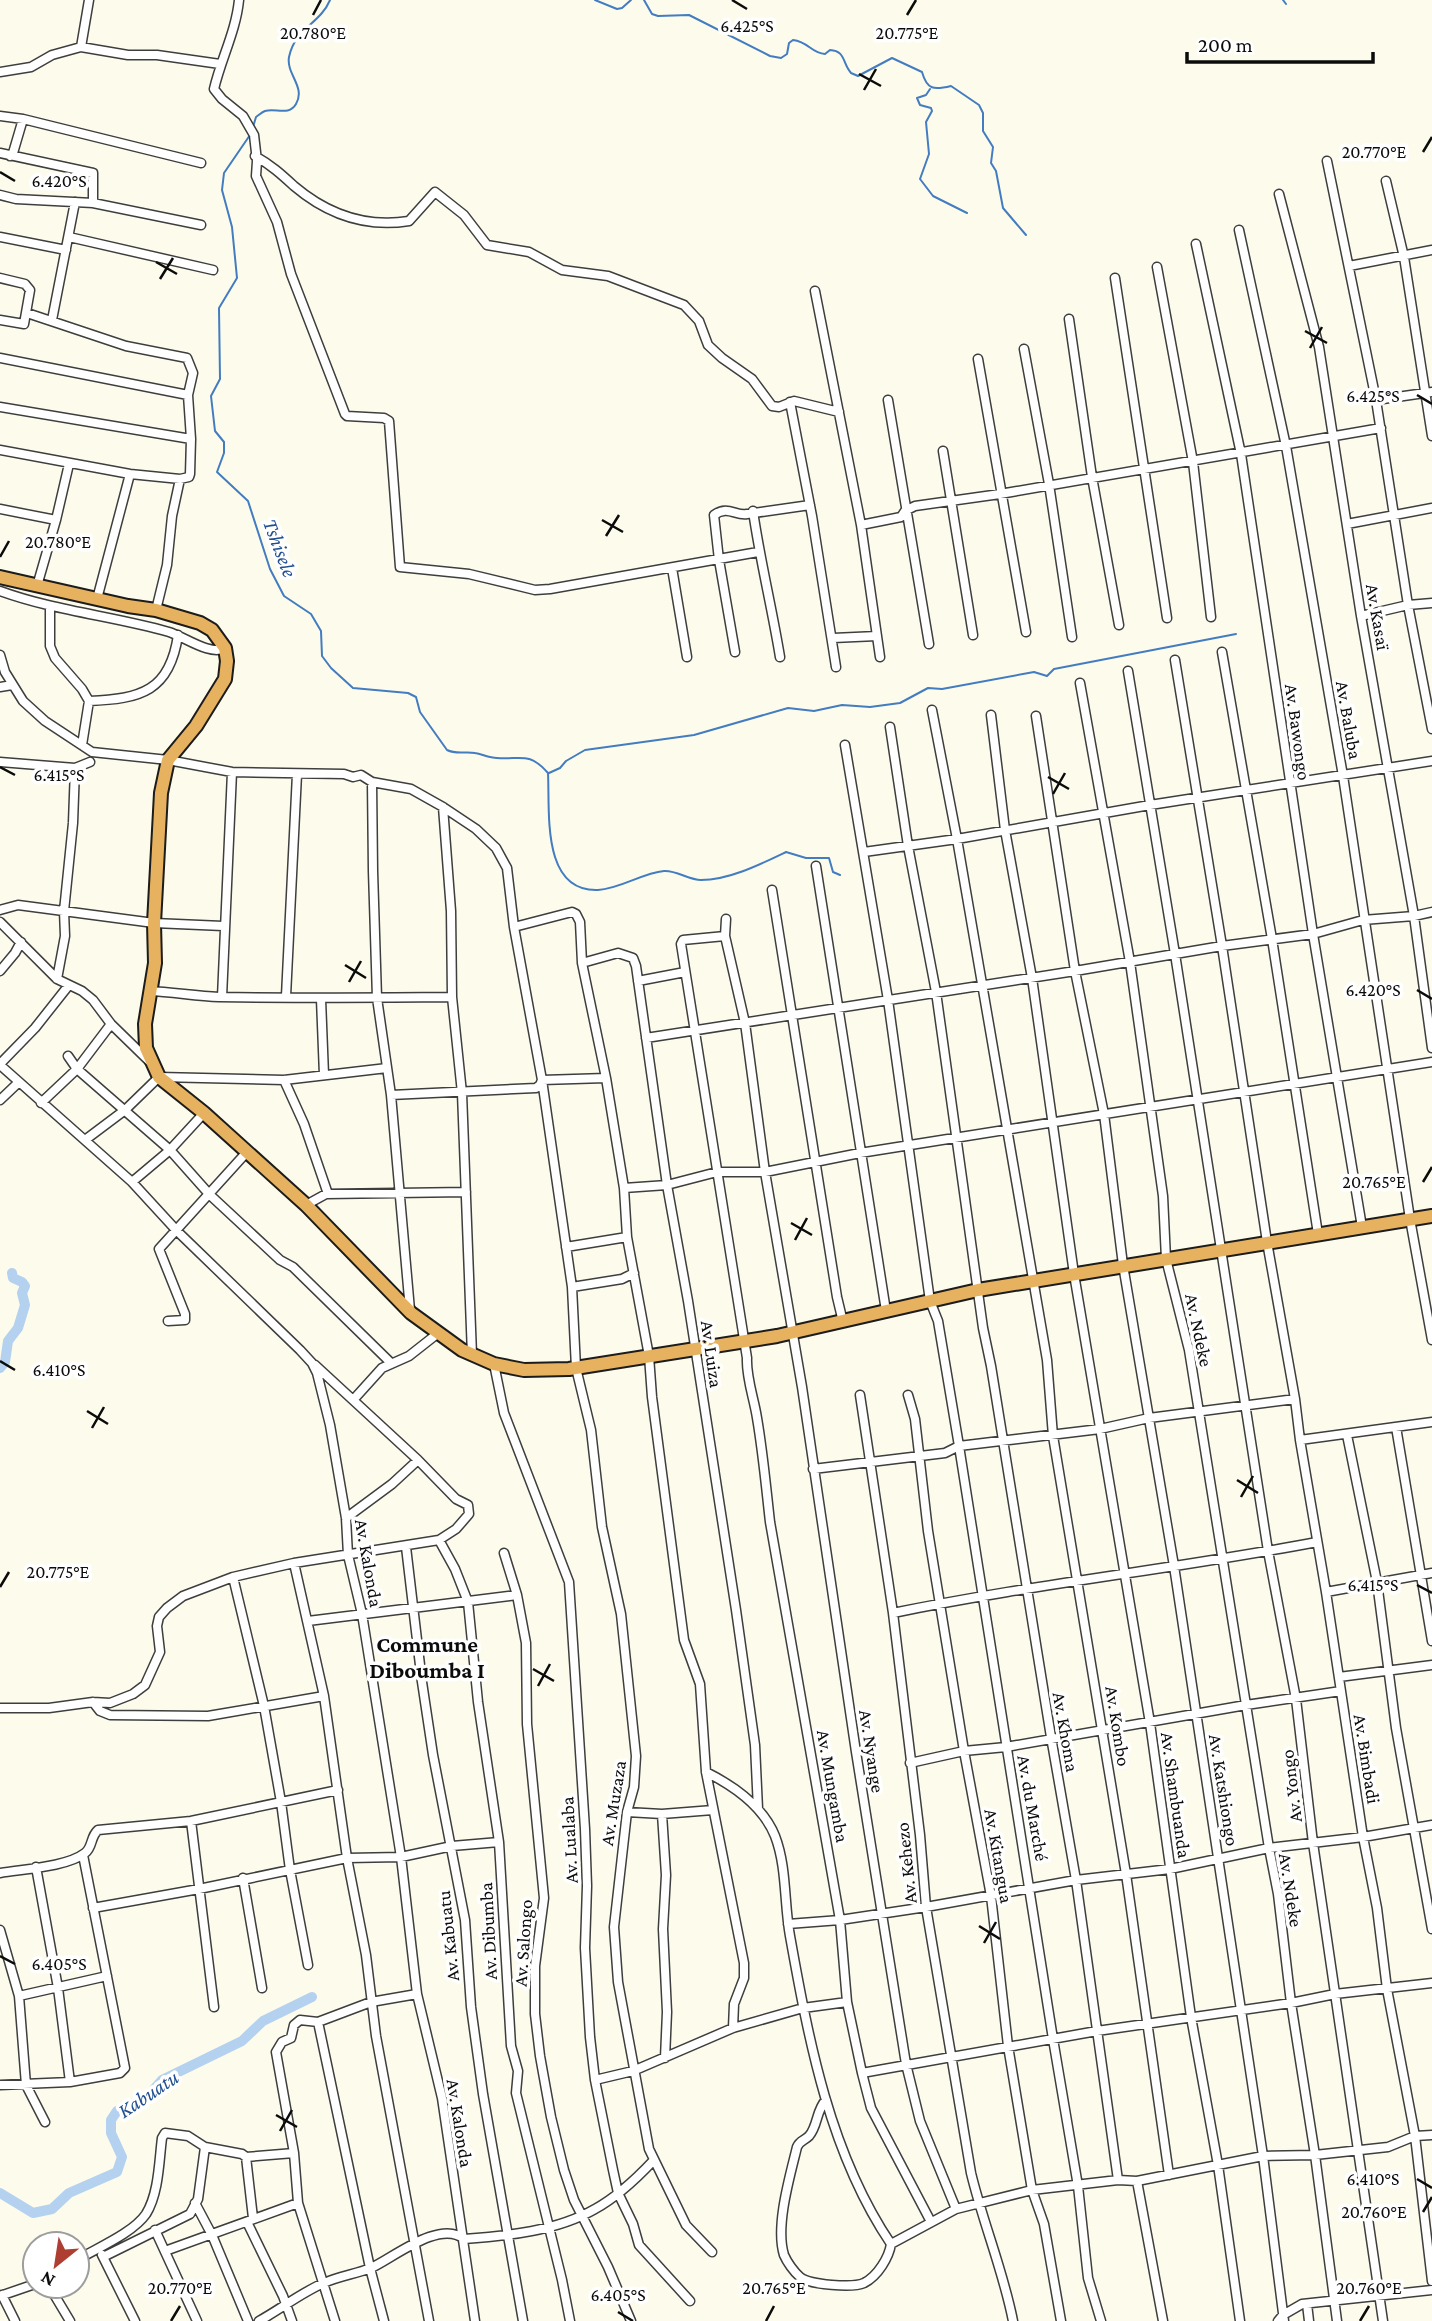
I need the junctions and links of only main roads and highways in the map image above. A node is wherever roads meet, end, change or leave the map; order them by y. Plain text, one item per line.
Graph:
1 (0, 577) edge
2 (1432, 1216) edge

1 - 2 highway

